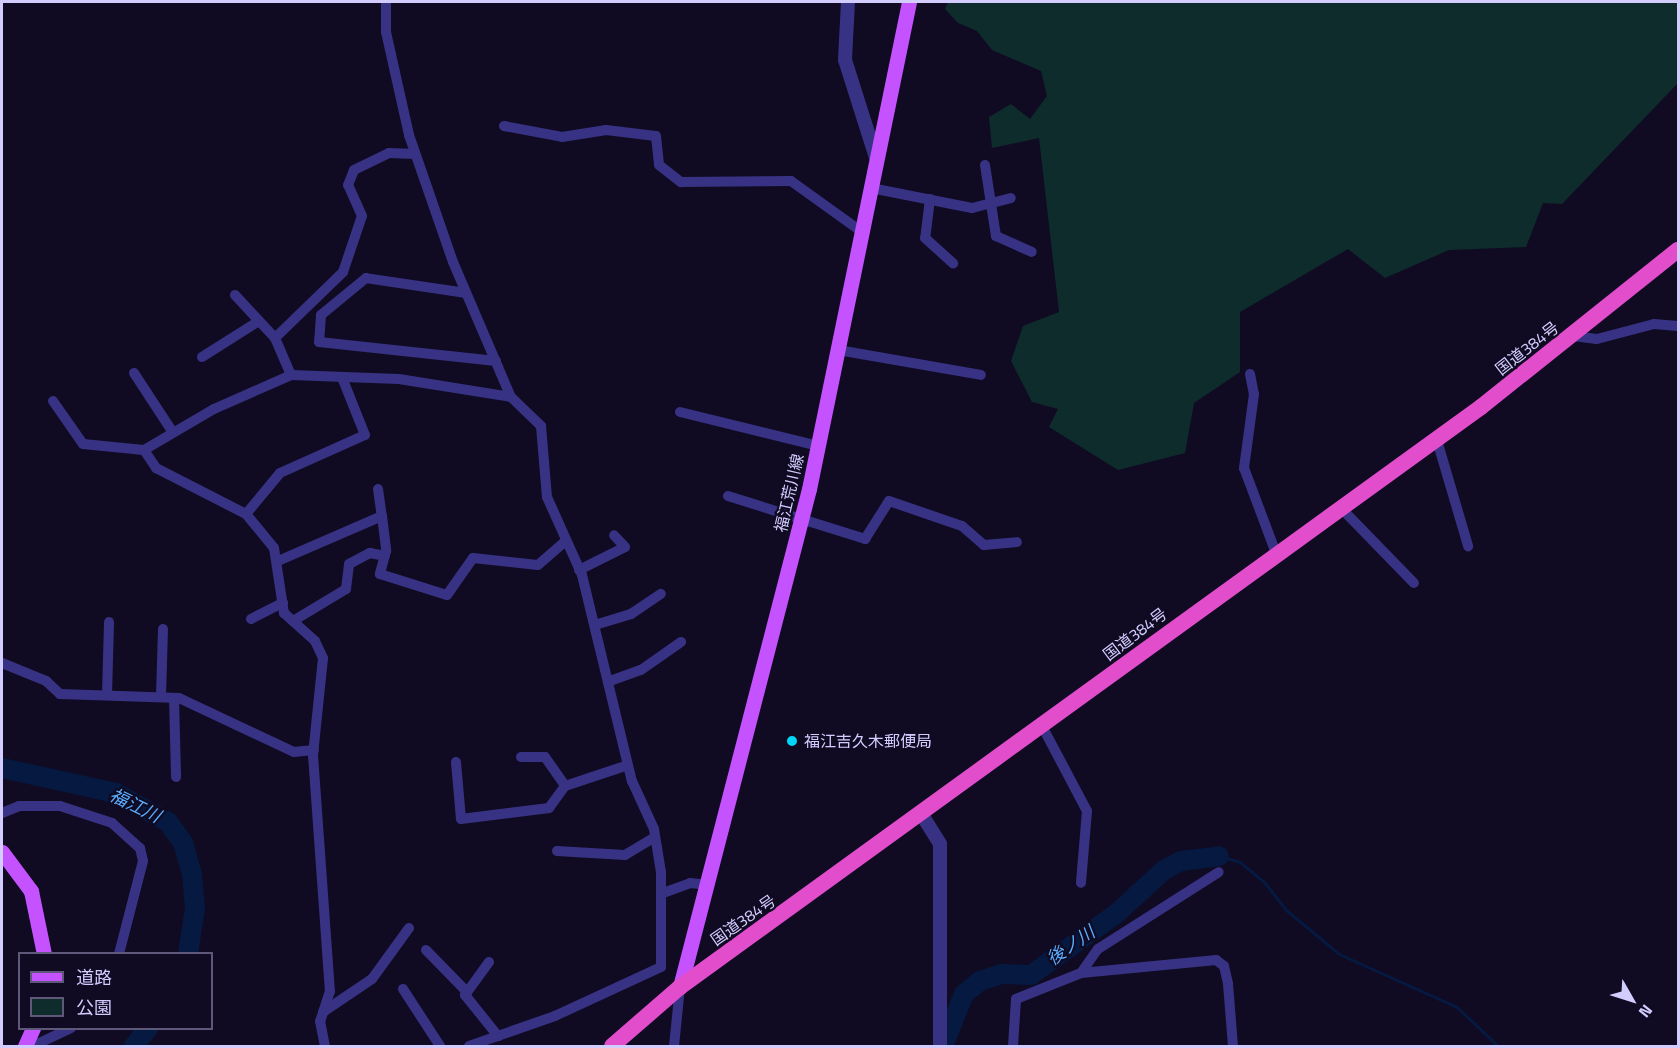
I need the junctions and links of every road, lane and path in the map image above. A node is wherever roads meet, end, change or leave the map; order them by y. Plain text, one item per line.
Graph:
1 (386, 2) edge
2 (848, 2) edge
3 (909, 2) edge
4 (504, 126) dead end
5 (415, 154) junction
6 (876, 158) junction
7 (986, 165) dead end
8 (870, 188) junction
9 (1011, 198) dead end
10 (930, 199) junction
11 (991, 203) junction
12 (862, 232) junction
13 (1678, 250) edge
14 (1032, 252) dead end
15 (953, 263) dead end
16 (466, 293) junction
17 (235, 295) dead end
18 (259, 321) junction
19 (1678, 326) edge
20 (1573, 336) junction
21 (275, 338) junction
22 (838, 350) junction
23 (201, 357) dead end
24 (496, 361) junction
25 (134, 373) dead end
26 (1250, 374) dead end
27 (291, 375) junction
28 (981, 375) dead end
29 (342, 380) junction
30 (511, 397) junction
31 (53, 401) dead end
32 (680, 412) dead end
33 (172, 431) junction
34 (1436, 437) junction
35 (818, 446) junction
36 (144, 450) junction
37 (378, 489) dead end
38 (728, 496) dead end
39 (1340, 507) junction
40 (246, 514) junction
41 (382, 516) junction
42 (801, 521) junction
43 (615, 535) dead end
44 (564, 542) junction
45 (1017, 542) dead end
46 (1468, 546) dead end
47 (1276, 553) junction
48 (385, 556) junction
49 (278, 561) junction
50 (579, 570) junction
51 (1414, 583) dead end
52 (661, 594) dead end
53 (284, 603) junction
54 (251, 619) dead end
55 (293, 621) junction
56 (109, 622) dead end
57 (595, 625) junction
58 (163, 629) dead end
59 (681, 642) dead end
60 (2, 663) edge
61 (610, 681) junction
62 (107, 695) junction
63 (161, 696) junction
64 (174, 698) junction
65 (1042, 726) junction
66 (314, 750) junction
67 (521, 757) dead end
68 (456, 762) dead end
69 (628, 765) junction
70 (176, 777) dead end
71 (565, 786) junction
72 (2, 813) edge
73 (922, 816) junction
74 (655, 837) junction
75 (557, 851) dead end
76 (2, 852) edge
77 (1219, 872) dead end
78 (1081, 884) dead end
79 (709, 885) junction
80 (663, 893) junction
81 (409, 928) dead end
82 (426, 950) dead end
83 (44, 952) edge
84 (120, 952) edge
85 (489, 962) dead end
86 (1080, 973) junction
87 (681, 987) junction
88 (403, 989) dead end
89 (467, 993) junction
90 (323, 1012) junction
91 (33, 1030) edge
92 (68, 1030) edge
93 (498, 1036) junction
94 (25, 1047) edge
95 (33, 1047) edge
96 (325, 1047) edge
97 (440, 1047) edge
98 (469, 1047) edge
99 (612, 1047) edge
100 (674, 1047) edge
101 (940, 1047) edge
102 (1013, 1047) edge
103 (1233, 1047) edge

1 - 5 street
2 - 6 street
3 - 6 main road, 福江荒川線
4 - 12 street
5 - 16 street
5 - 21 street
6 - 8 main road, 福江荒川線
7 - 11 street
8 - 10 street
8 - 12 main road, 福江荒川線
9 - 11 street
10 - 11 street
10 - 15 street
11 - 14 street
12 - 22 main road, 福江荒川線
13 - 20 highway, 国道384号
16 - 24 street
16 - 24 street
17 - 18 street
18 - 21 street
18 - 23 street
19 - 20 street
20 - 34 highway, 国道384号
21 - 27 street
22 - 28 street
22 - 35 main road, 福江荒川線
24 - 30 street
25 - 33 street
26 - 47 street
27 - 29 street
27 - 33 street
29 - 30 street
29 - 40 street
30 - 44 street
31 - 36 street
32 - 35 street
33 - 36 street
34 - 39 highway, 国道384号
34 - 46 street
35 - 42 main road, 福江荒川線
36 - 40 street
37 - 41 street
38 - 42 street
39 - 47 highway, 国道384号
39 - 51 street
40 - 49 street
41 - 48 street
41 - 49 street
42 - 45 street
42 - 79 main road, 福江荒川線
43 - 50 street
44 - 48 street
44 - 50 street
47 - 65 highway, 国道384号
48 - 55 street
49 - 53 street
50 - 57 street
52 - 57 street
53 - 54 street
53 - 55 street
55 - 66 street
56 - 62 street
57 - 61 street
58 - 63 street
59 - 61 street
60 - 62 street
61 - 69 street
62 - 63 street
63 - 64 street
64 - 66 street
64 - 70 street
65 - 73 highway, 国道384号
65 - 78 street
66 - 90 street
67 - 71 street
68 - 71 street
69 - 71 street
69 - 74 street
72 - 84 street
73 - 87 highway, 国道384号
73 - 101 street
74 - 75 street
74 - 80 street
76 - 83 main road
77 - 86 street
79 - 80 street
79 - 87 main road, 福江荒川線
80 - 93 street
81 - 90 street
82 - 89 street
85 - 89 street
86 - 102 street
86 - 103 street
87 - 99 highway, 国道384号
87 - 100 street
88 - 97 street
89 - 93 street
90 - 96 street
91 - 94 main road
92 - 95 street
93 - 98 street

